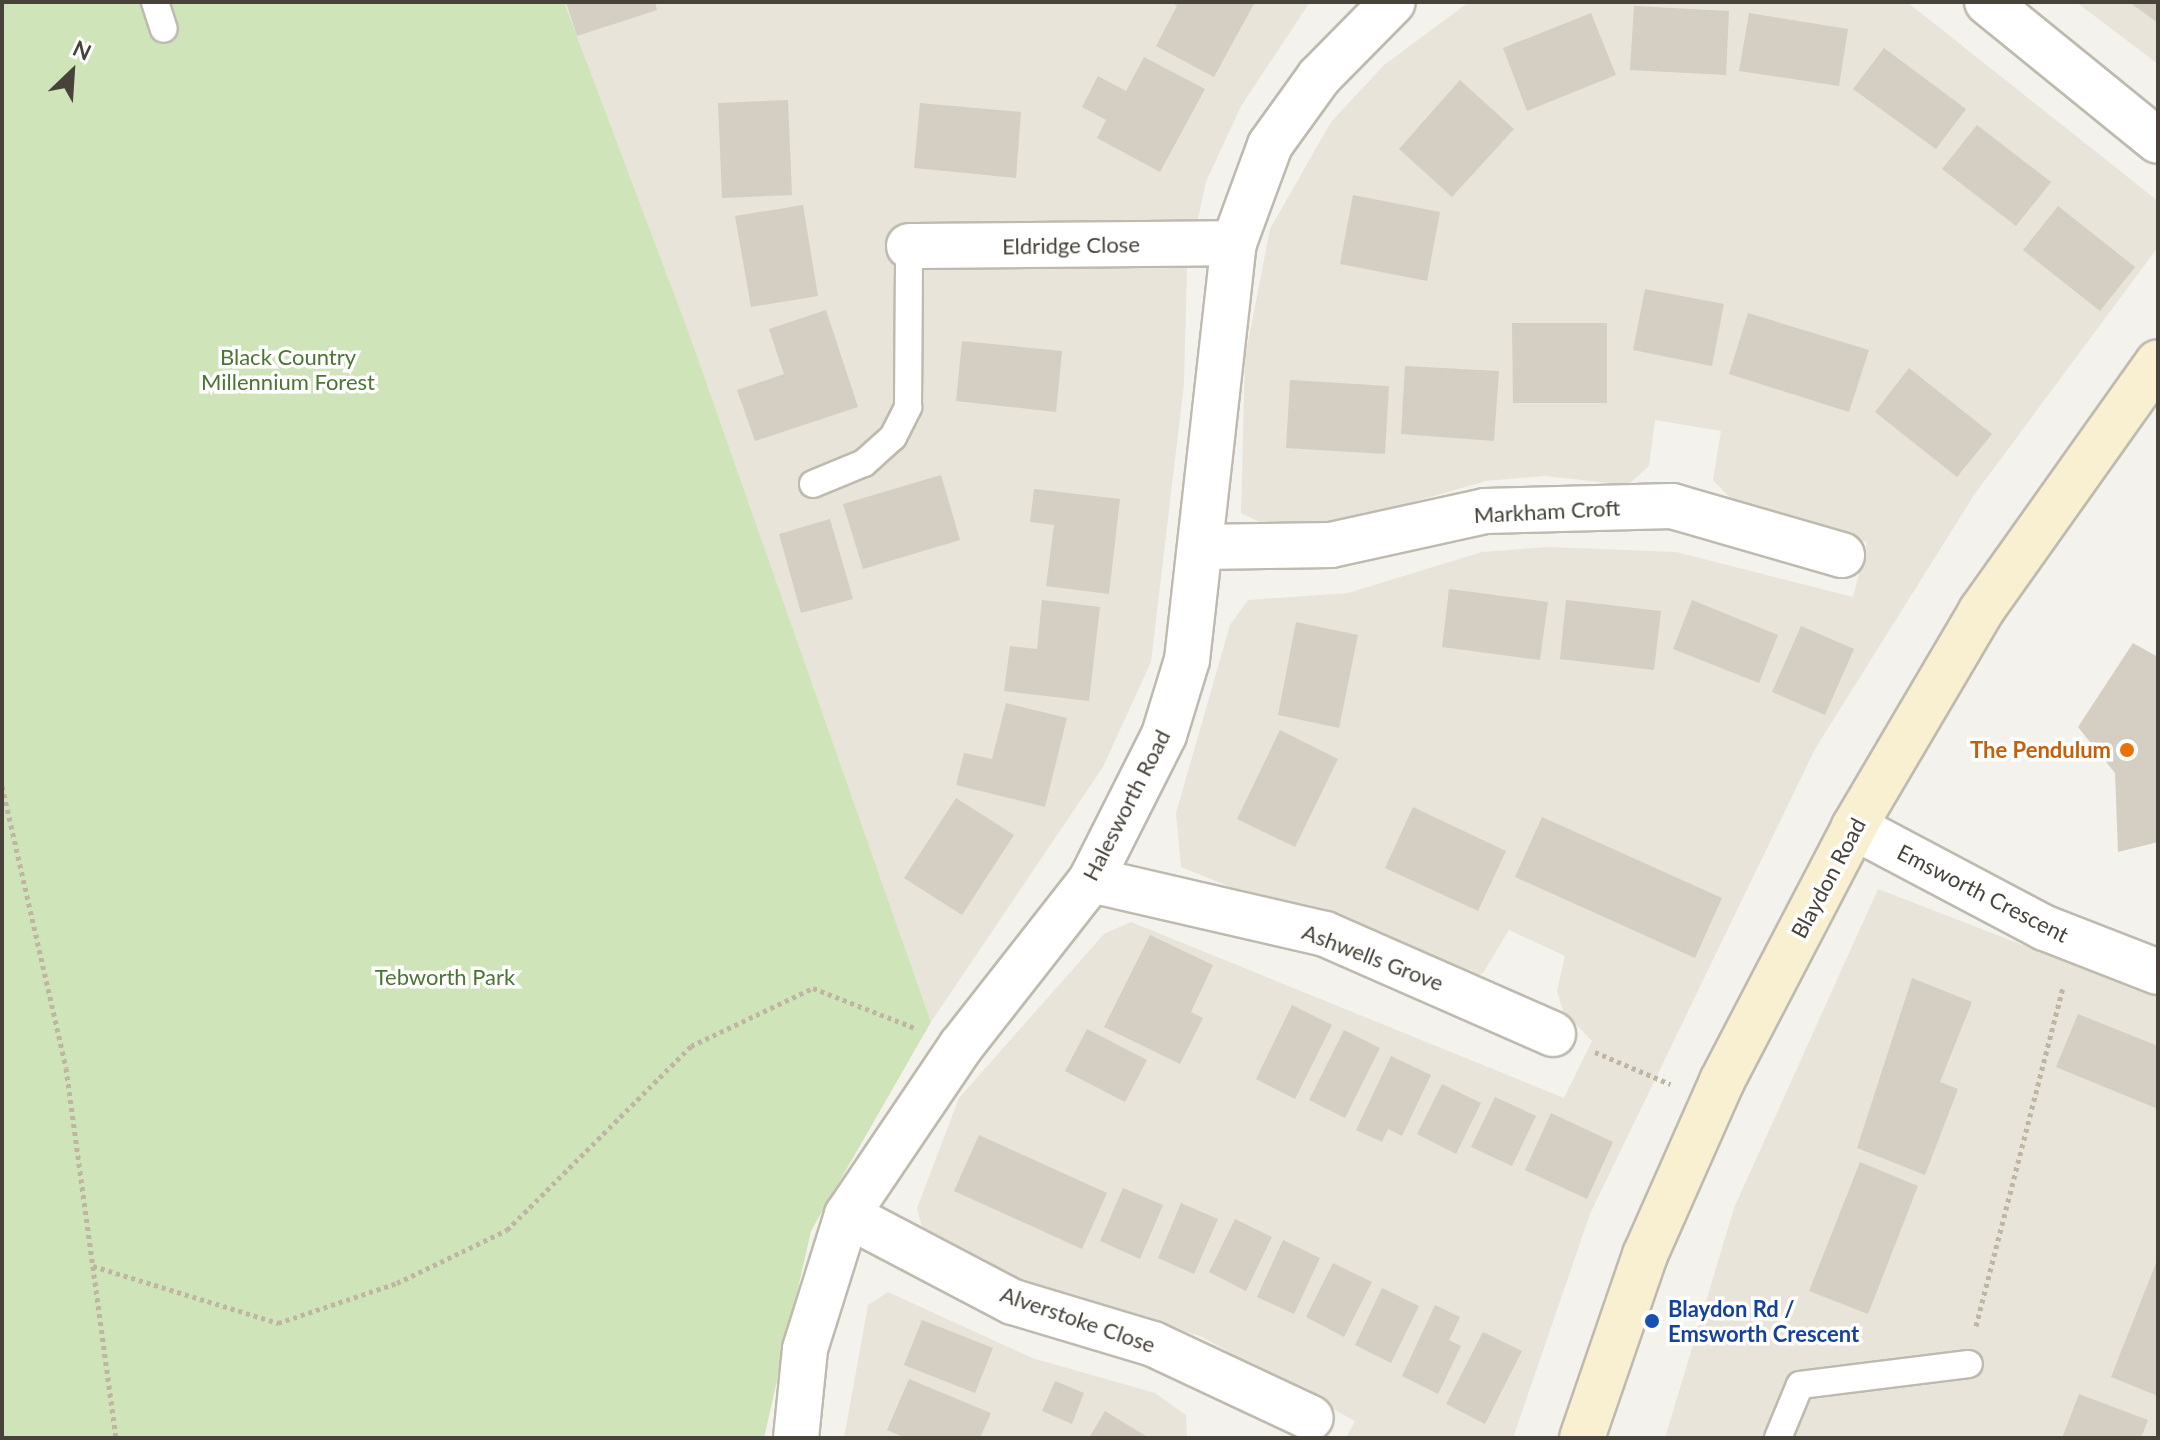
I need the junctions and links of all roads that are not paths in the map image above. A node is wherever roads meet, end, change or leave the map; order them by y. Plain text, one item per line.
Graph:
1 (155, 2) edge
2 (1393, 2) edge
3 (1987, 2) edge
4 (164, 29) dead end
5 (2158, 141) edge
6 (1234, 243) junction
7 (909, 246) joint
8 (2158, 362) edge
9 (813, 484) dead end
10 (1201, 547) junction
11 (1842, 555) dead end
12 (1854, 827) junction
13 (1091, 880) junction
14 (2158, 972) edge
15 (1553, 1034) road end
16 (847, 1215) junction
17 (1969, 1364) road end
18 (1311, 1418) dead end
19 (796, 1438) edge
20 (1582, 1438) edge
21 (1778, 1438) edge

1 - 4 lane
2 - 6 street, Halesworth Road
3 - 5 street
6 - 7 street, Eldridge Close
6 - 10 street, Halesworth Road
7 - 9 lane
8 - 12 street, Blaydon Road
10 - 11 street, Markham Croft
10 - 13 street, Halesworth Road
12 - 14 street, Emsworth Crescent
12 - 20 street, Blaydon Road
13 - 15 street, Ashwells Grove
13 - 16 street, Halesworth Road
16 - 18 street, Alverstoke Close
16 - 19 street, Halesworth Road
17 - 21 lane

